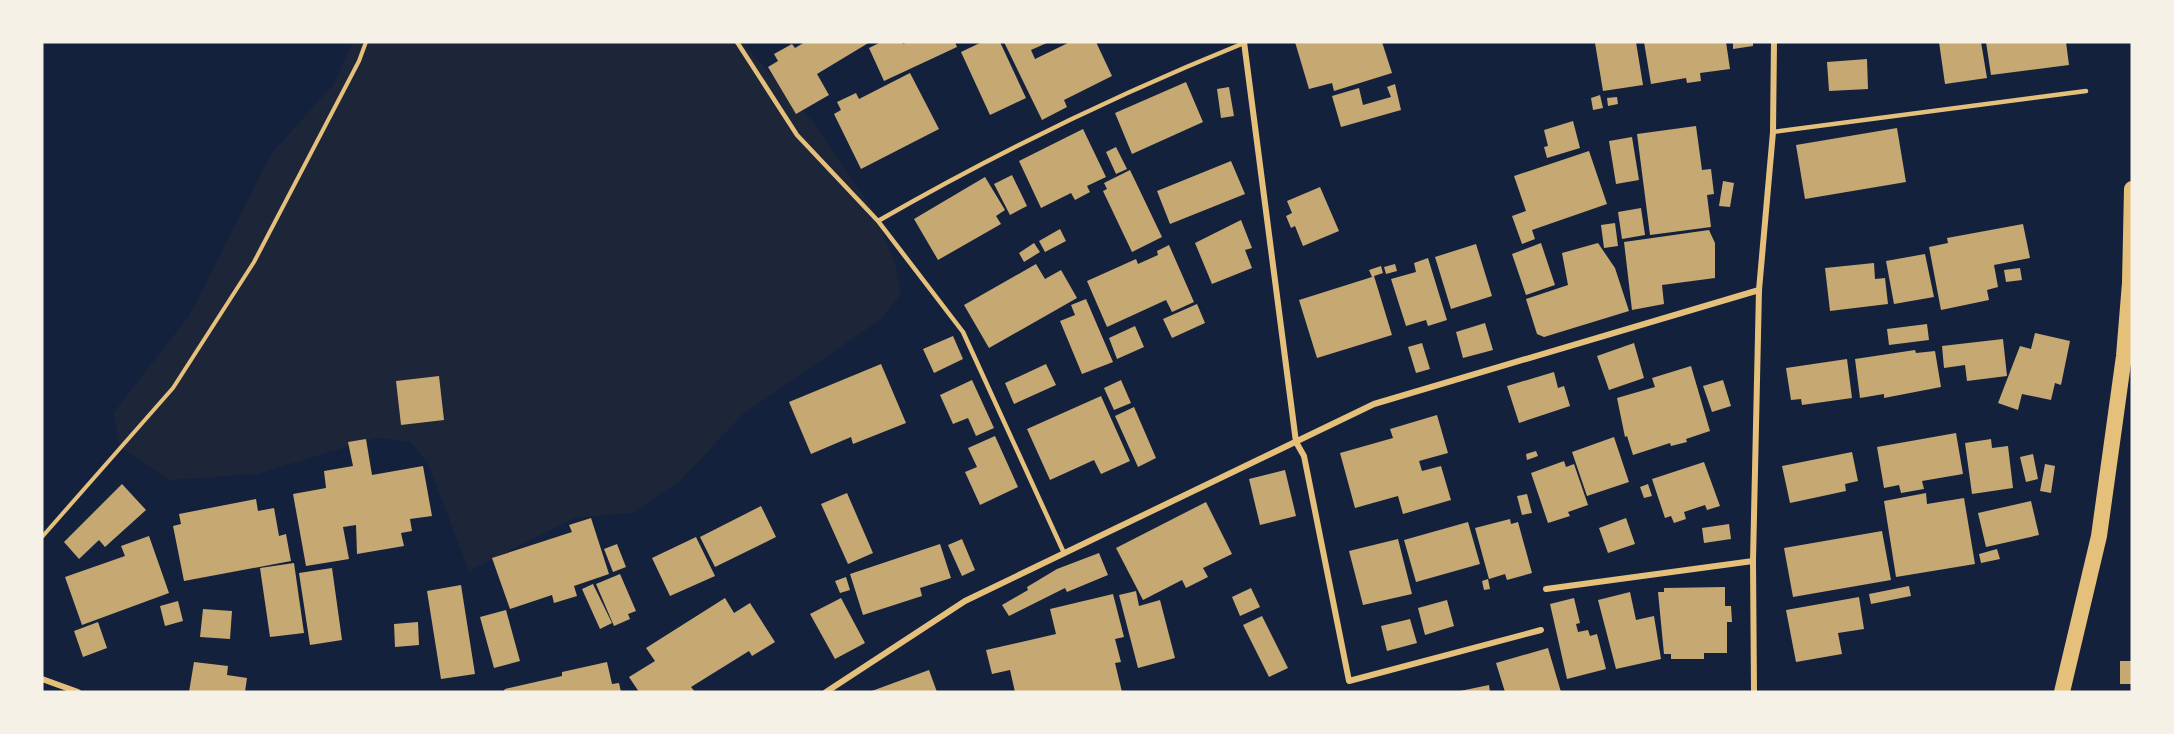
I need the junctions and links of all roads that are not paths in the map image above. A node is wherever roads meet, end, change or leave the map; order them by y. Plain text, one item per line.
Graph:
1 (737, 42) edge
2 (1774, 42) edge
3 (1244, 43) edge
4 (2086, 91) dead end
5 (1773, 132) junction
6 (2132, 189) edge
7 (878, 221) junction
8 (1759, 290) junction
9 (1296, 442) junction
10 (1064, 553) junction
11 (1753, 561) junction
12 (1546, 588) dead end
13 (1541, 630) dead end
14 (42, 680) edge
15 (78, 692) edge
16 (826, 692) edge
17 (1754, 692) edge
18 (2062, 692) edge

1 - 7 lane
2 - 5 street
3 - 7 lane
3 - 9 street
4 - 5 lane
5 - 8 street
6 - 18 highway
7 - 10 lane
8 - 9 street
8 - 11 street
9 - 10 street
9 - 13 street
10 - 16 street
11 - 12 street
11 - 17 street
14 - 15 street

